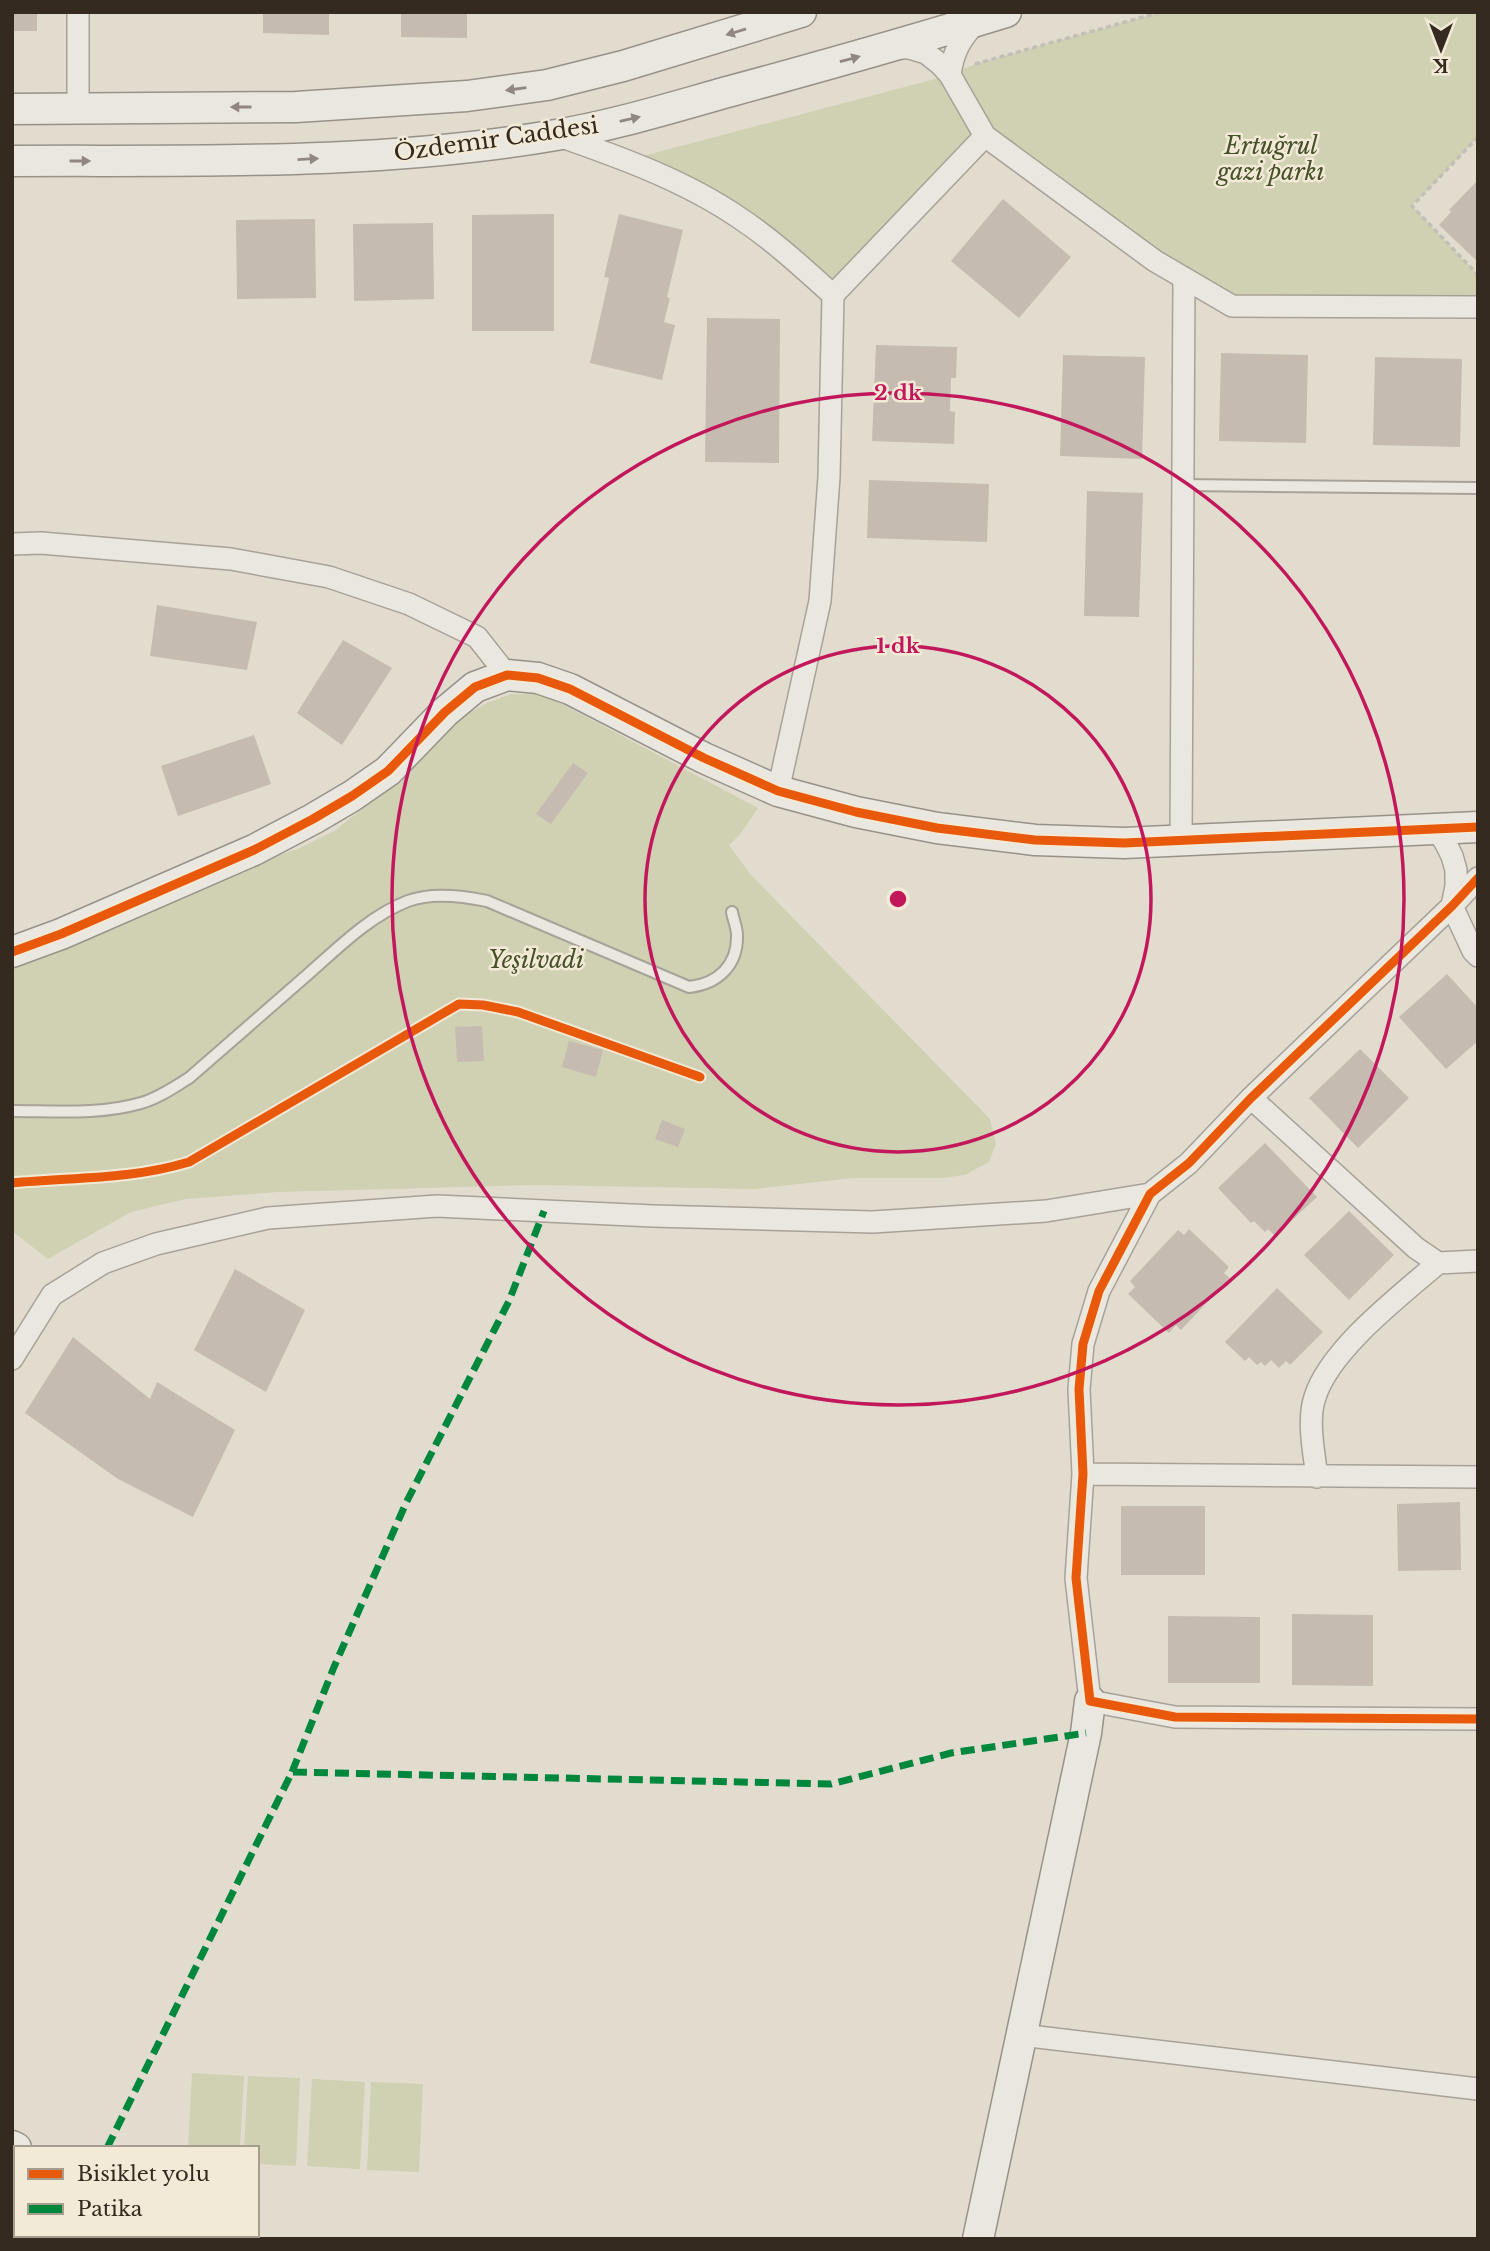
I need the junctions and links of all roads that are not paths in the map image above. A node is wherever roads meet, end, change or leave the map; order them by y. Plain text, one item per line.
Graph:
1 (78, 12) edge
2 (802, 12) edge
3 (1006, 12) edge
4 (978, 21) junction
5 (890, 47) junction
6 (950, 75) junction
7 (78, 108) junction
8 (12, 109) edge
9 (558, 135) junction
10 (985, 136) junction
11 (12, 161) edge
12 (1184, 278) junction
13 (832, 295) junction
14 (1478, 307) edge
15 (1182, 485) junction
16 (1478, 488) edge
17 (12, 544) edge
18 (507, 675) junction
19 (778, 791) junction
20 (1478, 827) edge
21 (1436, 829) junction
22 (1181, 840) junction
23 (1478, 878) edge
24 (1452, 906) junction
25 (732, 912) dead end
26 (12, 951) edge
27 (1478, 956) edge
28 (1251, 1098) junction
29 (12, 1111) edge
30 (1150, 1194) junction
31 (1478, 1261) edge
32 (1438, 1263) junction
33 (12, 1359) edge
34 (1083, 1474) junction
35 (1317, 1477) junction
36 (1478, 1478) edge
37 (1090, 1701) junction
38 (1478, 1719) edge
39 (1021, 2035) junction
40 (1478, 2090) edge
41 (978, 2239) edge

1 - 7 street
2 -> 7 street, Özdemir Caddesi
3 - 4 street, Özdemir Caddesi
4 - 5 street, Özdemir Caddesi
4 - 6 street
5 - 6 street
9 -> 5 street, Özdemir Caddesi
6 - 10 street
7 - 8 street, Özdemir Caddesi
11 -> 9 street, Özdemir Caddesi
9 - 13 street
10 - 12 street
10 - 13 street
12 - 14 street
12 - 15 street
13 - 19 street
15 - 16 lane
15 - 22 street
17 - 18 street
18 - 19 street
18 - 26 street
19 - 22 street
20 - 21 street
21 - 22 street
21 - 24 street
23 - 24 street
24 - 27 street
24 - 28 street
25 - 29 lane
28 - 30 street
28 - 32 street
30 - 33 street
30 - 34 street
31 - 32 street
32 - 35 street
34 - 35 street
34 - 37 street
35 - 36 street
37 - 38 street
37 - 39 street
39 - 40 street
39 - 41 street

